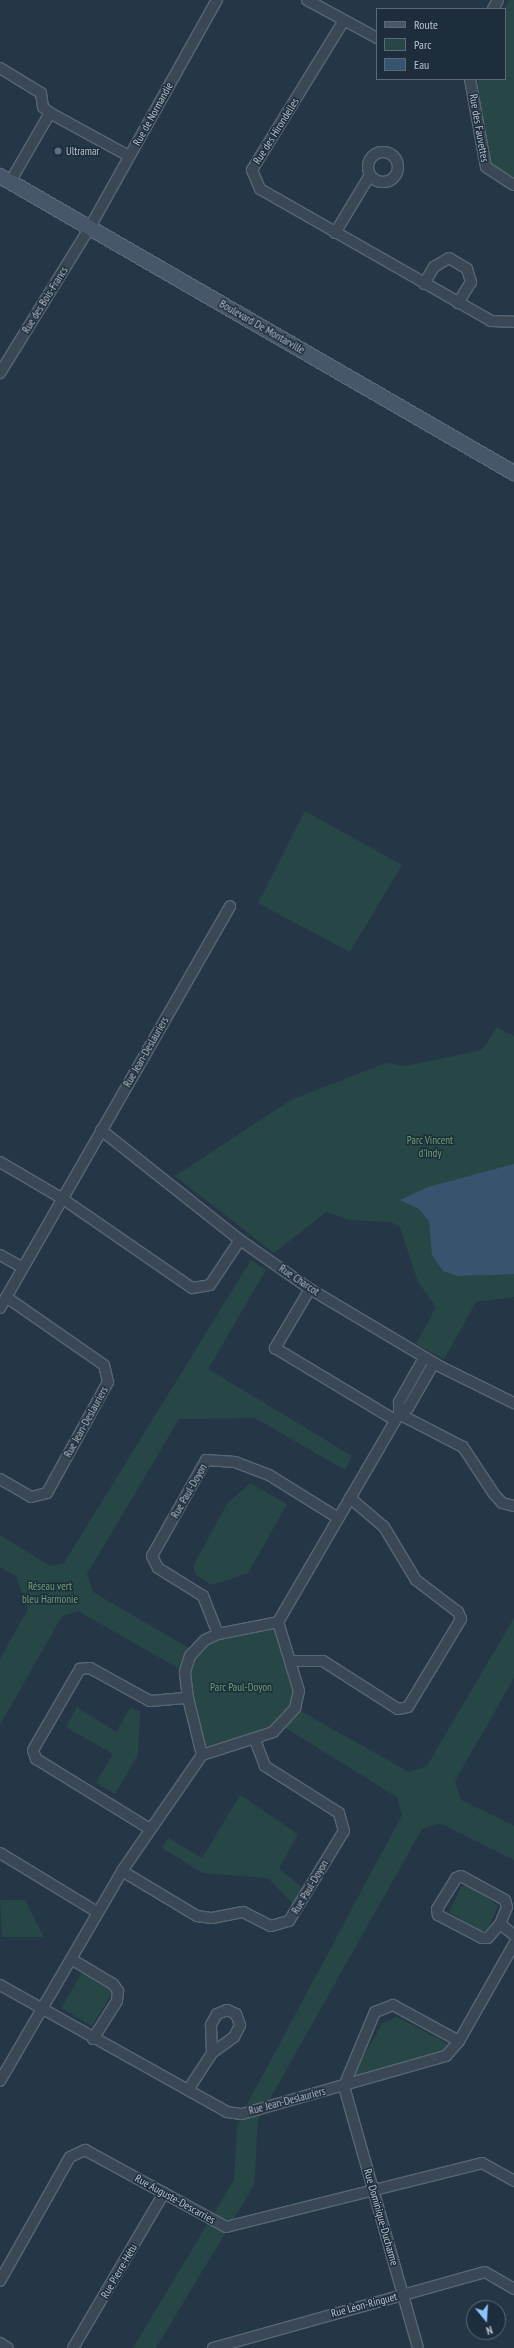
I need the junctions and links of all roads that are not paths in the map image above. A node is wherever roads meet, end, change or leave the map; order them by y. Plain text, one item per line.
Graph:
1 (217, 0) edge
2 (307, 0) edge
3 (343, 22) junction
4 (376, 38) edge
5 (0, 68) edge
6 (470, 80) edge
7 (50, 112) junction
8 (129, 156) junction
9 (370, 175) dead end
10 (5, 179) edge
11 (514, 184) edge
12 (90, 227) junction
13 (335, 232) junction
14 (424, 284) junction
15 (458, 303) junction
16 (514, 322) edge
17 (0, 373) edge
18 (514, 473) edge
19 (230, 906) dead end
20 (101, 1130) junction
21 (0, 1162) edge
22 (64, 1199) junction
23 (240, 1240) junction
24 (0, 1255) edge
25 (23, 1268) junction
26 (310, 1289) junction
27 (6, 1297) junction
28 (0, 1308) edge
29 (424, 1358) junction
30 (434, 1363) junction
31 (514, 1403) edge
32 (397, 1417) junction
33 (0, 1479) edge
34 (350, 1498) junction
35 (514, 1506) edge
36 (338, 1518) junction
37 (278, 1622) junction
38 (218, 1634) junction
39 (290, 1661) junction
40 (188, 1698) junction
41 (255, 1740) junction
42 (202, 1755) junction
43 (150, 1829) junction
44 (0, 1853) edge
45 (122, 1871) junction
46 (97, 1912) junction
47 (500, 1924) junction
48 (514, 1934) edge
49 (514, 1944) edge
50 (71, 1958) junction
51 (510, 1962) edge
52 (0, 1985) edge
53 (42, 2008) junction
54 (93, 2038) junction
55 (459, 2042) junction
56 (212, 2053) dead end
57 (0, 2081) edge
58 (344, 2086) junction
59 (188, 2090) junction
60 (514, 2181) edge
61 (373, 2191) junction
62 (164, 2193) junction
63 (0, 2281) edge
64 (514, 2289) edge
65 (403, 2294) junction
66 (0, 2343) edge
67 (8, 2348) edge
68 (73, 2348) edge
69 (212, 2348) edge
70 (418, 2348) edge

1 - 8 street, Rue de Normandie
2 - 3 street
3 - 4 street
3 - 13 street, Rue des Hirondelles
5 - 7 street
6 - 11 street, Rue des Fauvettes
7 - 8 street
7 - 10 street, Boulevard De Montarville
8 - 12 street, Rue de Normandie
9 - 13 street
10 - 12 street, Boulevard De Montarville
12 - 17 street, Rue des Bois-Francs
12 - 18 street, Boulevard De Montarville
13 - 14 street, Rue des Hirondelles
14 - 15 street, Rue des Hirondelles
14 - 15 street
15 - 16 street, Rue des Hirondelles
19 - 20 street, Rue Jean-Deslauriers
20 - 22 street, Rue Jean-Deslauriers
20 - 23 street, Rue Charcot
21 - 22 street
22 - 23 street
22 - 25 street, Rue Jean-Deslauriers
23 - 26 street, Rue Charcot
24 - 25 street
25 - 27 street, Rue Jean-Deslauriers
26 - 29 street, Rue Charcot
26 - 32 street
27 - 28 street, Rue Jean-Deslauriers
27 - 33 street, Rue Jean-Deslauriers
29 - 30 street, Rue Charcot
29 - 32 street
30 - 31 street, Rue Charcot
30 - 32 street
32 - 34 street
32 - 35 street
34 - 36 street
34 - 39 street
36 - 37 street
36 - 38 street, Rue Paul-Doyon
37 - 38 street
37 - 39 street
38 - 40 street
39 - 41 street
40 - 42 street
40 - 43 street
41 - 42 street
41 - 45 street, Rue Paul-Doyon
42 - 43 street
43 - 45 street
44 - 46 street
45 - 46 street
46 - 50 street
47 - 47 street
47 - 48 street
49 - 51 street, Rue Jean-Deslauriers
50 - 53 street
50 - 54 street
51 - 55 street, Rue Jean-Deslauriers
52 - 53 street, Rue Jean-Deslauriers
53 - 54 street, Rue Jean-Deslauriers
53 - 57 street
54 - 59 street, Rue Jean-Deslauriers
55 - 58 street, Rue Jean-Deslauriers
55 - 58 street
56 - 59 street
58 - 59 street, Rue Jean-Deslauriers
58 - 61 street, Rue Dominique-Ducharme
60 - 61 street, Rue Auguste-Descarries
61 - 62 street, Rue Auguste-Descarries
61 - 65 street, Rue Dominique-Ducharme
62 - 63 street, Rue Auguste-Descarries
62 - 68 street, Rue Pierre-Hétu
64 - 65 street, Rue Léon-Ringuet
65 - 69 street, Rue Léon-Ringuet
65 - 70 street, Rue Dominique-Ducharme
66 - 67 street

